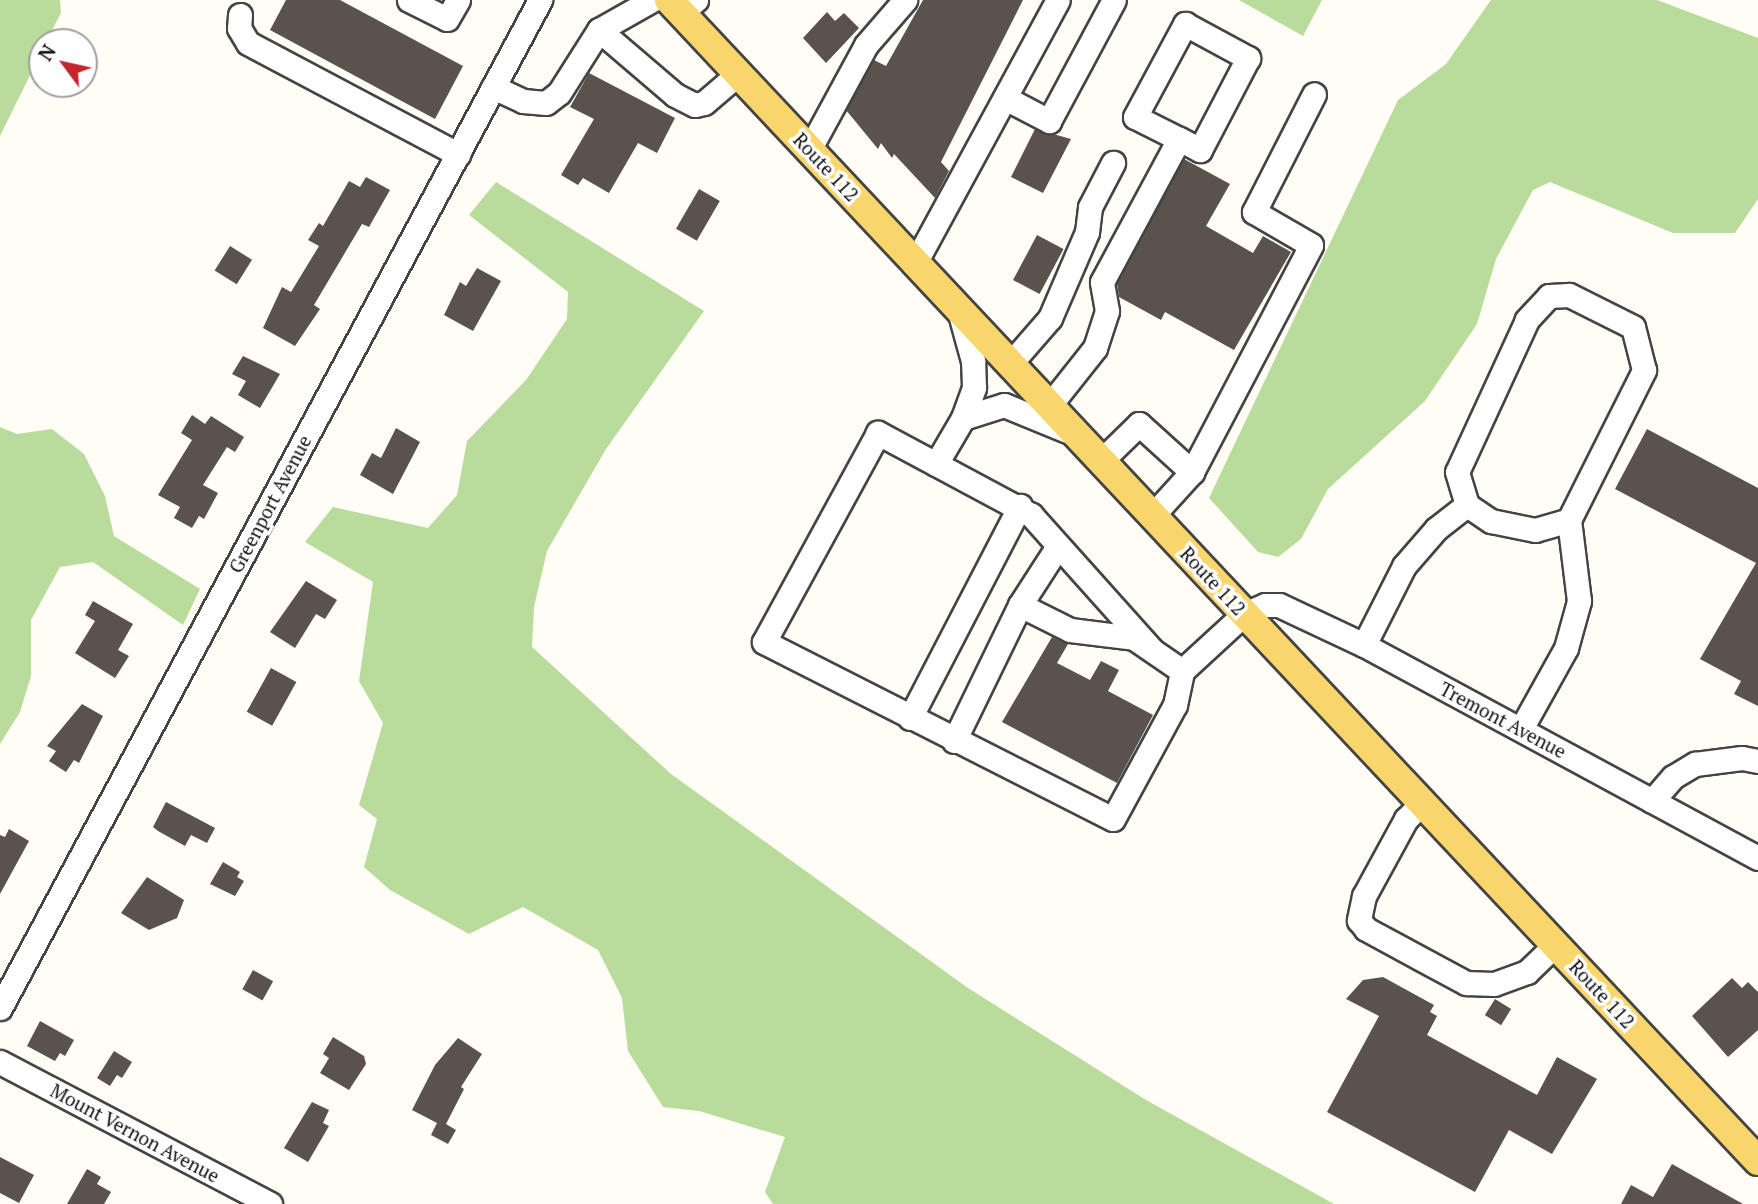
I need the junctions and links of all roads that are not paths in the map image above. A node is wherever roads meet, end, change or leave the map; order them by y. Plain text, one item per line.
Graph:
1 (409, 0) edge
2 (458, 0) edge
3 (539, 0) edge
4 (652, 0) edge
5 (905, 0) edge
6 (1058, 0) edge
7 (1114, 0) edge
8 (682, 4) edge
9 (240, 15) dead end
10 (599, 30) junction
11 (738, 74) junction
12 (493, 87) junction
13 (1314, 94) dead end
14 (1005, 98) junction
15 (1179, 139) junction
16 (809, 150) junction
17 (458, 154) junction
18 (1113, 163) dead end
19 (915, 263) junction
20 (959, 310) junction
21 (1010, 364) junction
22 (1049, 406) junction
23 (963, 418) junction
24 (1078, 437) junction
25 (1101, 461) junction
26 (936, 464) junction
27 (1192, 472) junction
28 (1467, 505) junction
29 (1020, 506) junction
30 (1152, 516) junction
31 (1569, 520) junction
32 (1058, 546) junction
33 (1020, 605) junction
34 (1244, 614) junction
35 (1364, 645) junction
36 (1151, 649) junction
37 (1182, 671) junction
38 (910, 718) junction
39 (1521, 729) junction
40 (954, 741) junction
41 (1758, 761) edge
42 (1652, 801) junction
43 (1422, 803) junction
44 (1758, 858) edge
45 (1556, 944) junction
46 (0, 1008) edge
47 (0, 1062) edge
48 (1758, 1161) edge
49 (270, 1204) edge

1 - 2 street
3 - 12 street, Greenport Avenue
4 - 10 street
5 - 16 street
6 - 14 street
7 - 14 street
8 - 11 main road, Route 112
9 - 17 street
10 - 11 street
10 - 12 street
11 - 16 main road, Route 112
12 - 17 street, Greenport Avenue
13 - 27 street
14 - 19 street
15 - 15 street
15 - 22 street
16 - 19 main road, Route 112
17 - 46 street, Greenport Avenue
18 - 21 street
19 - 20 main road, Route 112
20 - 21 main road, Route 112
20 - 23 street
21 - 22 main road, Route 112
22 - 24 main road, Route 112
23 - 24 street
23 - 26 street
24 - 25 main road, Route 112
25 - 27 street
25 - 30 main road, Route 112
26 - 29 street
26 - 38 street
27 - 30 street
28 - 31 street
28 - 31 street
28 - 35 street
29 - 32 street
29 - 38 street
30 - 34 main road, Route 112
31 - 39 street
32 - 33 street
32 - 36 street
33 - 36 street
33 - 40 street
34 - 35 street, Tremont Avenue
34 - 37 street
34 - 43 main road, Route 112
35 - 39 street, Tremont Avenue
36 - 37 street
37 - 40 street
38 - 40 street
39 - 42 street, Tremont Avenue
41 - 42 street
42 - 44 street, Tremont Avenue
43 - 45 main road, Route 112
43 - 45 street
45 - 48 main road, Route 112
47 - 49 street, Mount Vernon Avenue

